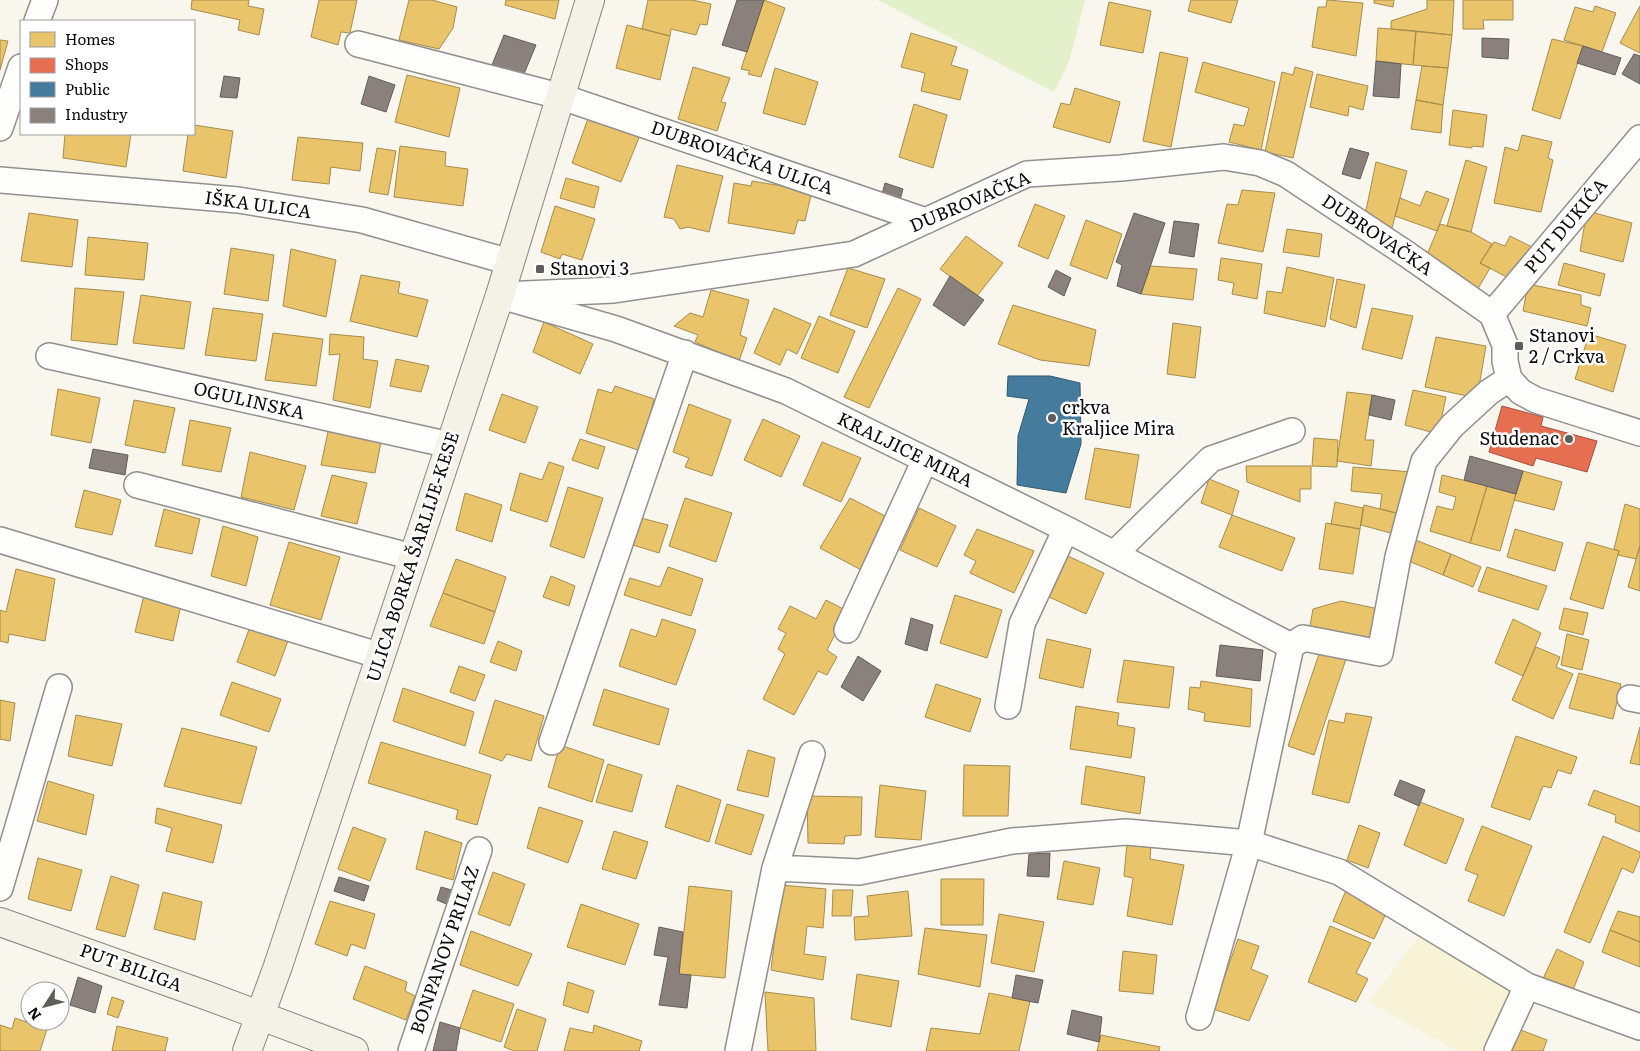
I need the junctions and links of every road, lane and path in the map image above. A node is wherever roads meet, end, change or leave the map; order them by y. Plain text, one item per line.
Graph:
1 (45, 0) edge
2 (590, 0) edge
3 (37, 20) edge
4 (358, 44) dead end
5 (20, 70) edge
6 (559, 96) junction
7 (0, 128) edge
8 (1640, 138) edge
9 (0, 180) edge
10 (926, 220) junction
11 (510, 262) junction
12 (500, 295) junction
13 (1492, 314) junction
14 (685, 353) junction
15 (49, 356) dead end
16 (1509, 379) junction
17 (1292, 431) dead end
18 (1640, 433) edge
19 (450, 445) junction
20 (925, 460) junction
21 (136, 485) dead end
22 (1066, 529) junction
23 (0, 540) edge
24 (1114, 554) junction
25 (413, 557) junction
26 (847, 630) dead end
27 (1291, 646) junction
28 (381, 656) junction
29 (59, 687) dead end
30 (1008, 706) dead end
31 (552, 742) dead end
32 (812, 754) dead end
33 (1249, 843) junction
34 (479, 850) dead end
35 (775, 868) junction
36 (0, 888) edge
37 (0, 922) edge
38 (1527, 986) junction
39 (261, 1016) junction
40 (1199, 1017) dead end
41 (1640, 1028) edge
42 (247, 1051) edge
43 (354, 1051) edge
44 (411, 1051) edge
45 (738, 1051) edge
46 (1497, 1051) edge

1 - 3 street
2 - 6 street, ULICA BORKA ŠARLIJE-KESE
4 - 6 street
5 - 7 street
6 - 10 street, DUBROVAČKA ULICA
6 - 11 street, ULICA BORKA ŠARLIJE-KESE
8 - 13 street, PUT DUKIĆA
9 - 11 street, IŠKA ULICA
10 - 12 street, DUBROVAČKA
10 - 13 street, DUBROVAČKA
11 - 12 street, ULICA BORKA ŠARLIJE-KESE
12 - 14 street, KRALJICE MIRA
12 - 19 street, ULICA BORKA ŠARLIJE-KESE
13 - 16 street
14 - 20 street, KRALJICE MIRA
14 - 31 street
15 - 19 street, OGULINSKA
16 - 18 street
16 - 27 street
17 - 24 street
19 - 25 street, ULICA BORKA ŠARLIJE-KESE
20 - 22 street, KRALJICE MIRA
20 - 26 street
21 - 25 street
22 - 24 street, KRALJICE MIRA
22 - 30 street
23 - 28 street
24 - 27 street, KRALJICE MIRA
25 - 28 street, ULICA BORKA ŠARLIJE-KESE
27 - 33 street
28 - 39 street, ULICA BORKA ŠARLIJE-KESE
29 - 36 street
32 - 35 street
33 - 35 street
33 - 38 street
33 - 40 street
34 - 44 street, BONPANOV PRILAZ
35 - 45 street
37 - 39 street, PUT BILIGA
38 - 41 street
38 - 46 street
39 - 42 street, ULICA BORKA ŠARLIJE-KESE
39 - 43 street, PUT BILIGA

